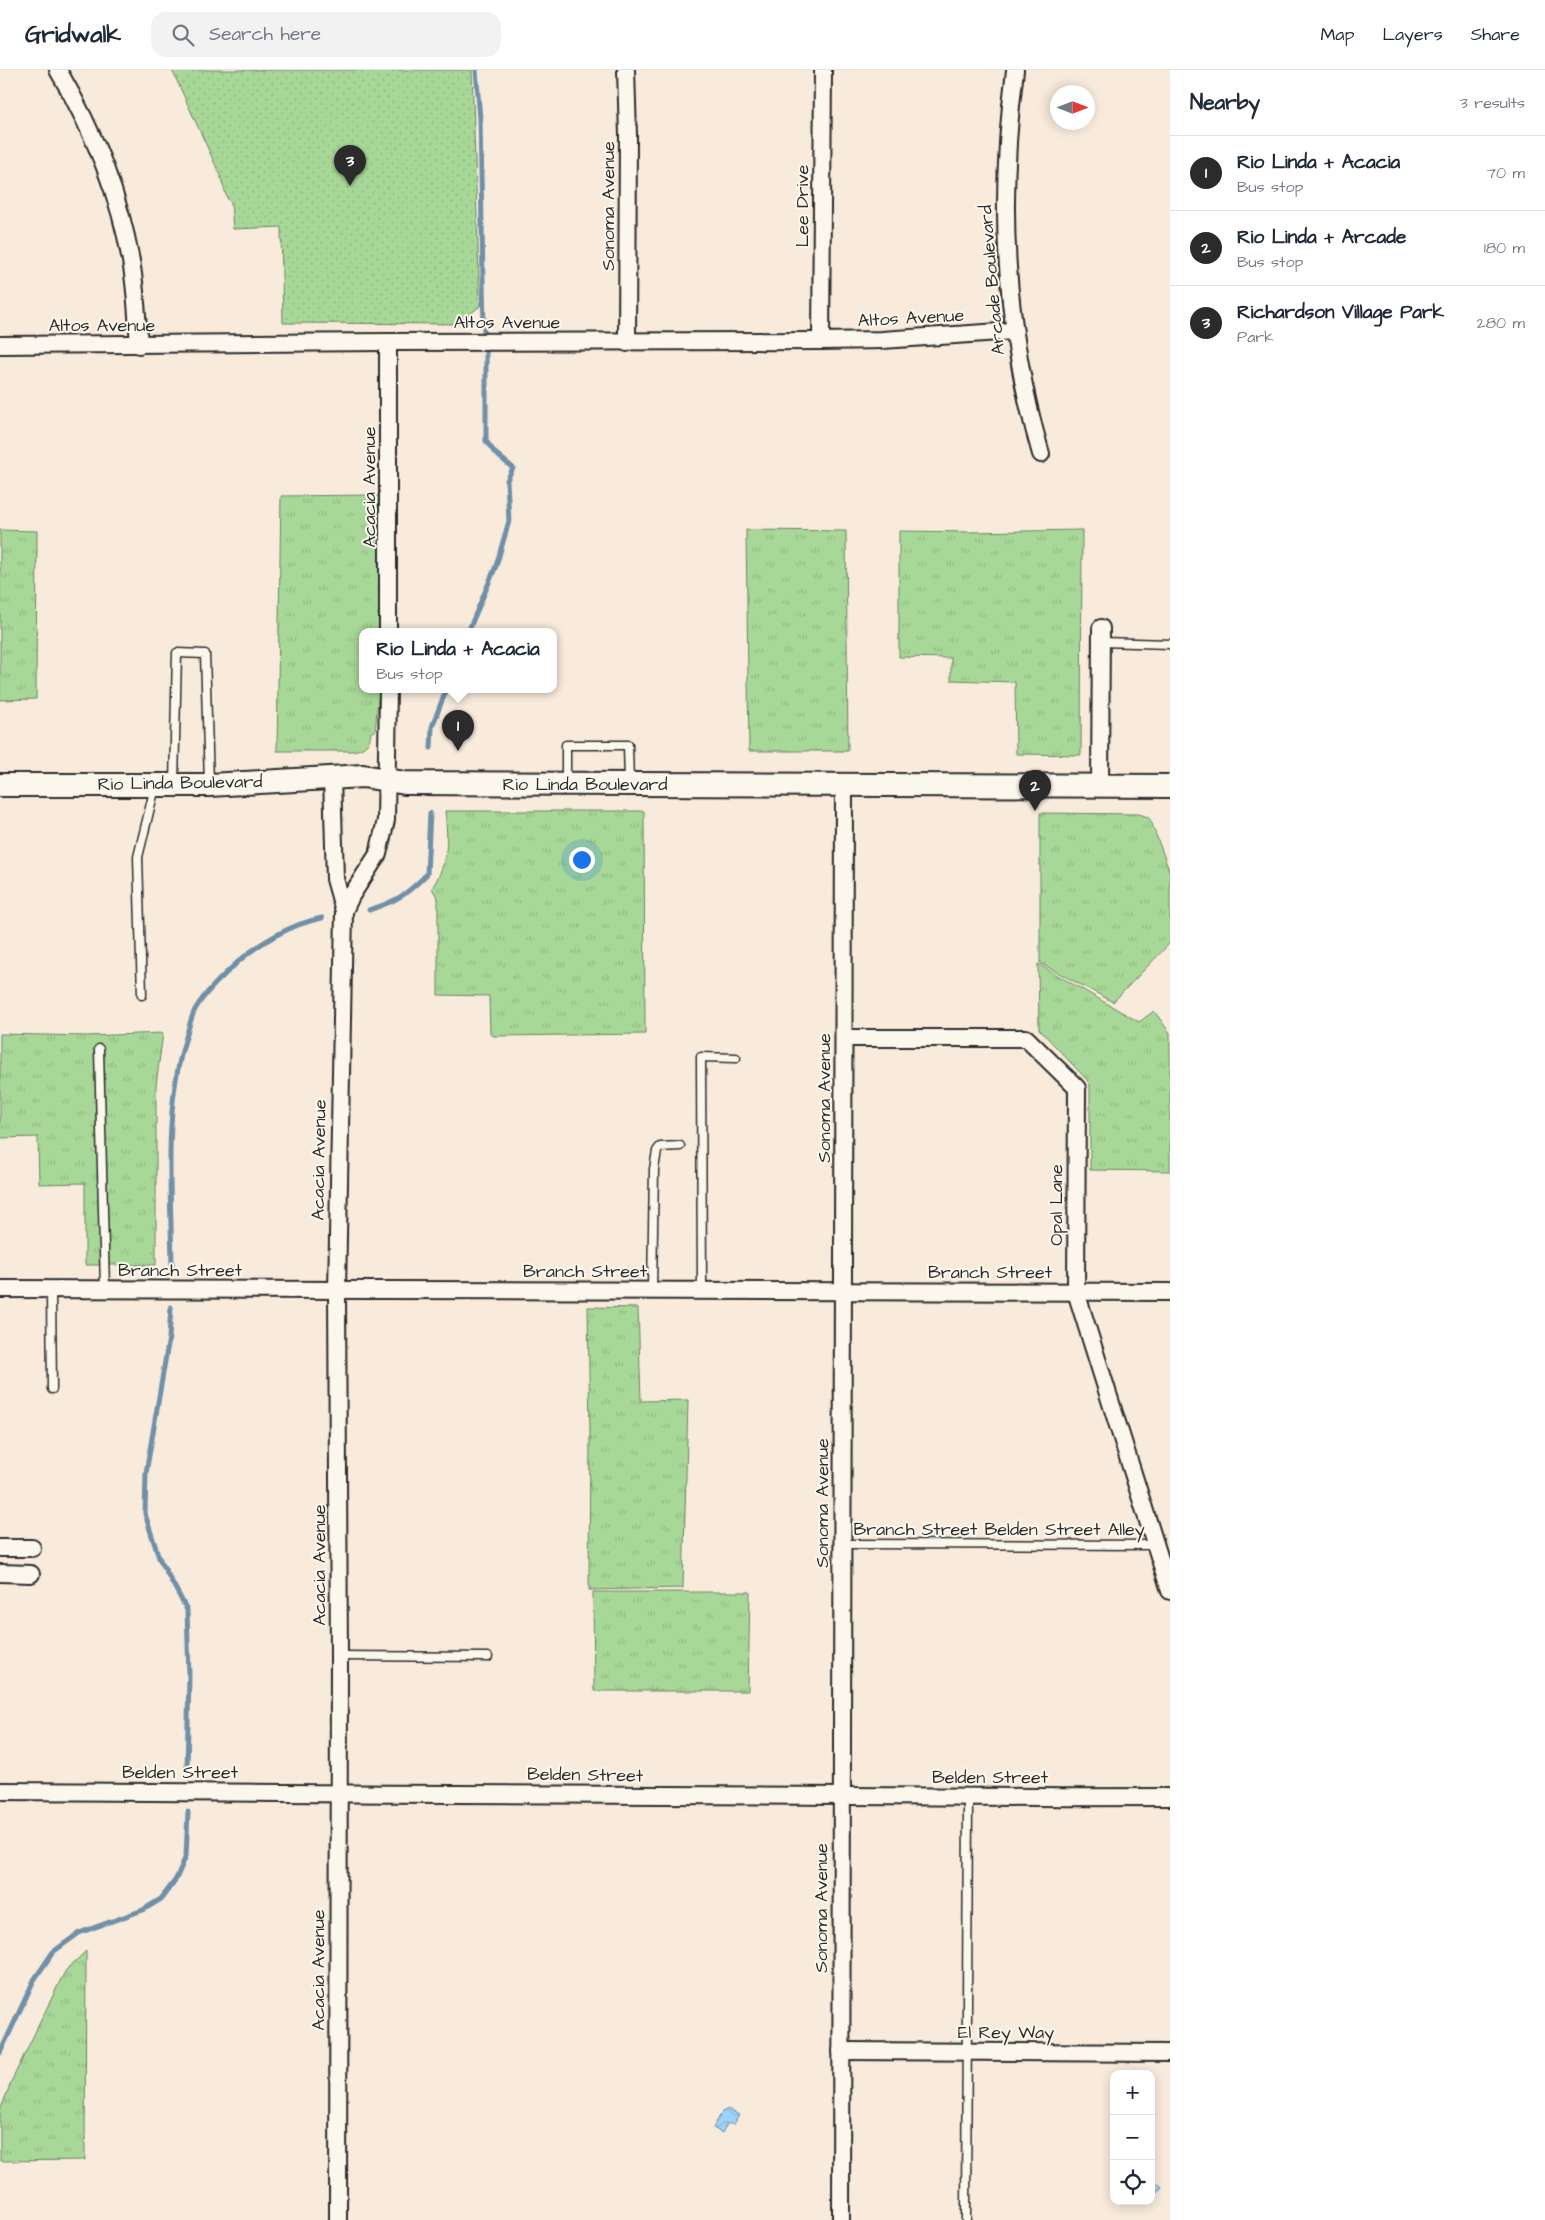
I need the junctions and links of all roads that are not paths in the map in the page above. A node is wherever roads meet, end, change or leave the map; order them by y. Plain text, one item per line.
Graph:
1 (58, 70) edge
2 (626, 70) edge
3 (823, 70) edge
4 (1015, 70) edge
5 (1014, 331) junction
6 (388, 342) junction
7 (627, 342) junction
8 (821, 342) junction
9 (139, 344) junction
10 (0, 345) edge
11 (1041, 454) dead end
12 (388, 628) edge
13 (1101, 635) joint
14 (1170, 644) edge
15 (388, 693) edge
16 (332, 777) junction
17 (387, 780) junction
18 (566, 784) junction
19 (629, 784) junction
20 (0, 785) edge
21 (165, 785) junction
22 (209, 785) junction
23 (844, 785) junction
24 (1100, 785) junction
25 (1170, 786) edge
26 (344, 910) junction
27 (142, 996) dead end
28 (844, 1038) junction
29 (99, 1049) dead end
30 (736, 1058) dead end
31 (680, 1146) dead end
32 (0, 1289) edge
33 (106, 1289) junction
34 (50, 1291) junction
35 (337, 1291) junction
36 (702, 1291) junction
37 (652, 1292) junction
38 (843, 1292) junction
39 (1076, 1292) junction
40 (1170, 1292) edge
41 (52, 1389) dead end
42 (842, 1544) junction
43 (1155, 1545) junction
44 (3, 1548) edge
45 (32, 1548) dead end
46 (3, 1573) edge
47 (31, 1574) dead end
48 (1170, 1592) edge
49 (339, 1656) junction
50 (488, 1657) dead end
51 (0, 1792) edge
52 (339, 1792) junction
53 (968, 1797) junction
54 (1170, 1797) edge
55 (842, 1798) junction
56 (841, 2051) junction
57 (967, 2052) junction
58 (1170, 2053) edge
59 (338, 2220) edge
60 (841, 2220) edge
61 (966, 2220) edge

1 - 9 street
2 - 7 street, Sonoma Avenue
3 - 8 street, Lee Drive
4 - 5 street, Arcade Boulevard
5 - 8 street, Altos Avenue
5 - 11 street, Arcade Boulevard
6 - 7 street, Altos Avenue
6 - 9 street, Altos Avenue
6 - 12 street, Acacia Avenue
7 - 8 street, Altos Avenue
9 - 10 street, Altos Avenue
13 - 14 lane
13 - 24 street
15 - 17 street, Acacia Avenue
16 - 17 main road, Rio Linda Boulevard
16 - 22 main road, Rio Linda Boulevard
16 - 26 street, Acacia Avenue
17 - 18 main road, Rio Linda Boulevard
17 - 26 street, Acacia Avenue
18 - 19 main road, Rio Linda Boulevard
18 - 19 lane
19 - 23 main road, Rio Linda Boulevard
20 - 21 main road, Rio Linda Boulevard
21 - 22 main road, Rio Linda Boulevard
21 - 22 lane
21 - 27 lane
23 - 24 main road, Rio Linda Boulevard
23 - 28 street, Sonoma Avenue
24 - 25 main road, Rio Linda Boulevard
26 - 35 street, Acacia Avenue
28 - 38 street, Sonoma Avenue
28 - 39 street, Opal Lane
29 - 33 lane
30 - 36 lane
31 - 37 lane
32 - 34 street, Branch Street
33 - 34 street, Branch Street
33 - 35 street, Branch Street
34 - 41 lane
35 - 37 street, Branch Street
35 - 49 street, Acacia Avenue
36 - 37 street, Branch Street
36 - 38 street, Branch Street
38 - 39 street, Branch Street
38 - 42 street, Sonoma Avenue
39 - 40 street, Branch Street
39 - 43 street, Opal Lane
42 - 43 lane, Branch Street Belden Street Alley
42 - 55 street, Sonoma Avenue
43 - 48 street, Opal Lane
44 - 45 street
44 - 46 street
46 - 47 street
49 - 50 lane
49 - 52 street, Acacia Avenue
51 - 52 street, Belden Street
52 - 55 street, Belden Street
52 - 59 street, Acacia Avenue
53 - 54 street, Belden Street
53 - 55 street, Belden Street
53 - 57 lane
55 - 56 street, Sonoma Avenue
56 - 57 street, El Rey Way
56 - 60 street, Sonoma Avenue
57 - 58 street, El Rey Way
57 - 61 lane

